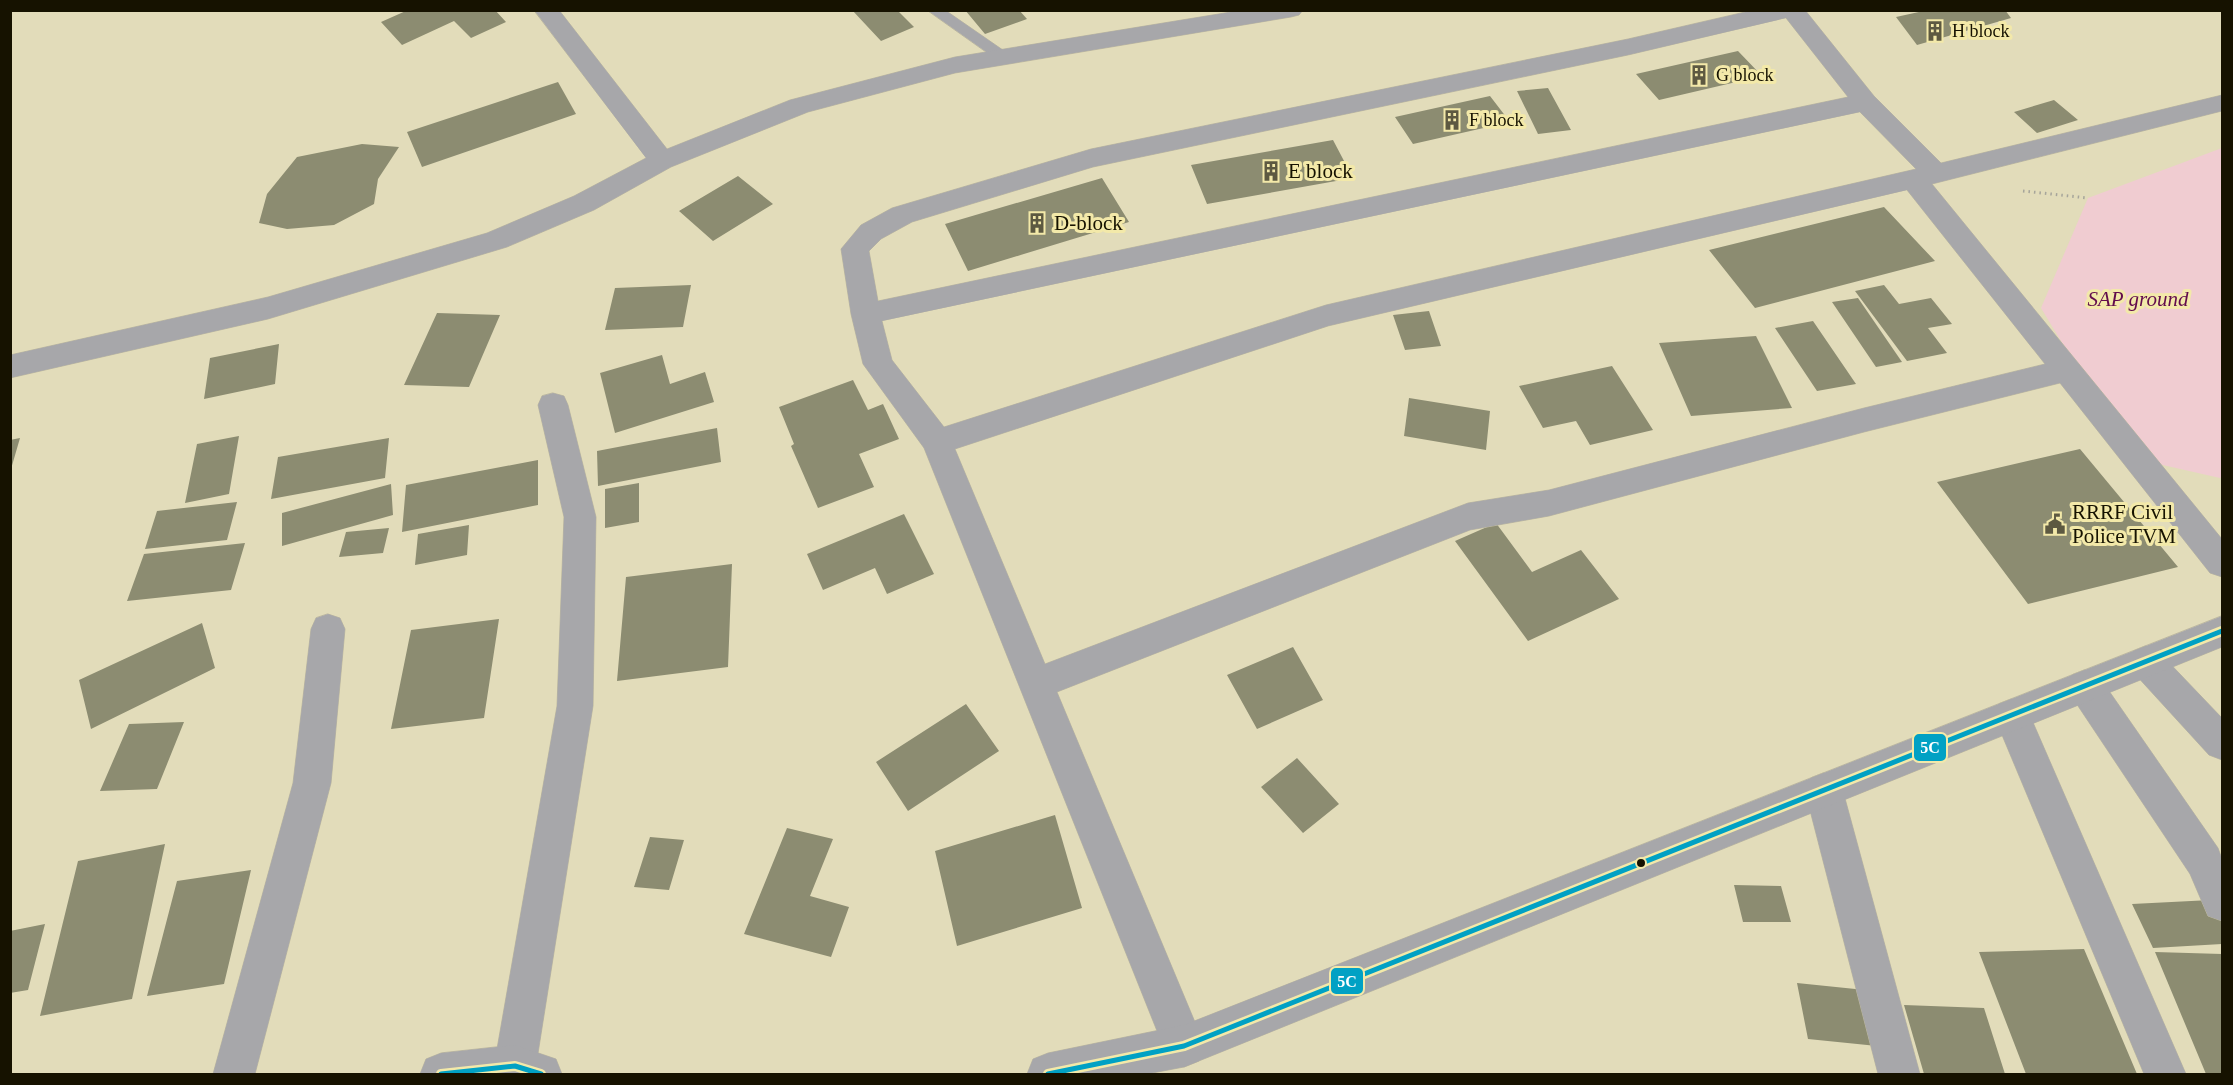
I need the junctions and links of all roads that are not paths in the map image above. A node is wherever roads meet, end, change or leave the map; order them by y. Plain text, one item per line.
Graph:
1 (546, 10) edge
2 (934, 10) edge
3 (1291, 10) edge
4 (1790, 10) edge
5 (1005, 57) junction
6 (1865, 102) junction
7 (2223, 103) edge
8 (662, 161) junction
9 (1924, 176) junction
10 (866, 314) junction
11 (10, 368) edge
12 (2067, 370) junction
13 (553, 405) dead end
14 (937, 442) junction
15 (2223, 563) edge
16 (328, 629) dead end
17 (2223, 631) edge
18 (2146, 662) junction
19 (1036, 684) junction
20 (2085, 686) junction
21 (2012, 716) junction
22 (2223, 743) edge
23 (1824, 791) junction
24 (2223, 902) edge
25 (1184, 1047) junction
26 (528, 1070) edge
27 (234, 1074) edge
28 (441, 1074) edge
29 (1048, 1074) edge
30 (1899, 1074) edge
31 (2164, 1074) edge

1 - 8 street
2 - 5 lane
3 - 5 street
4 - 6 street
4 - 10 street
5 - 8 street
6 - 9 street
6 - 10 street
7 - 9 street
8 - 11 street
9 - 12 street
9 - 14 street
10 - 14 street
12 - 15 street
12 - 19 street
13 - 26 street
14 - 19 street
16 - 27 street
17 - 18 street
18 - 20 street
18 - 22 street
19 - 25 street
20 - 21 street
20 - 24 street
21 - 23 street
21 - 31 street
23 - 25 street
23 - 30 street
25 - 29 street
26 - 28 street

